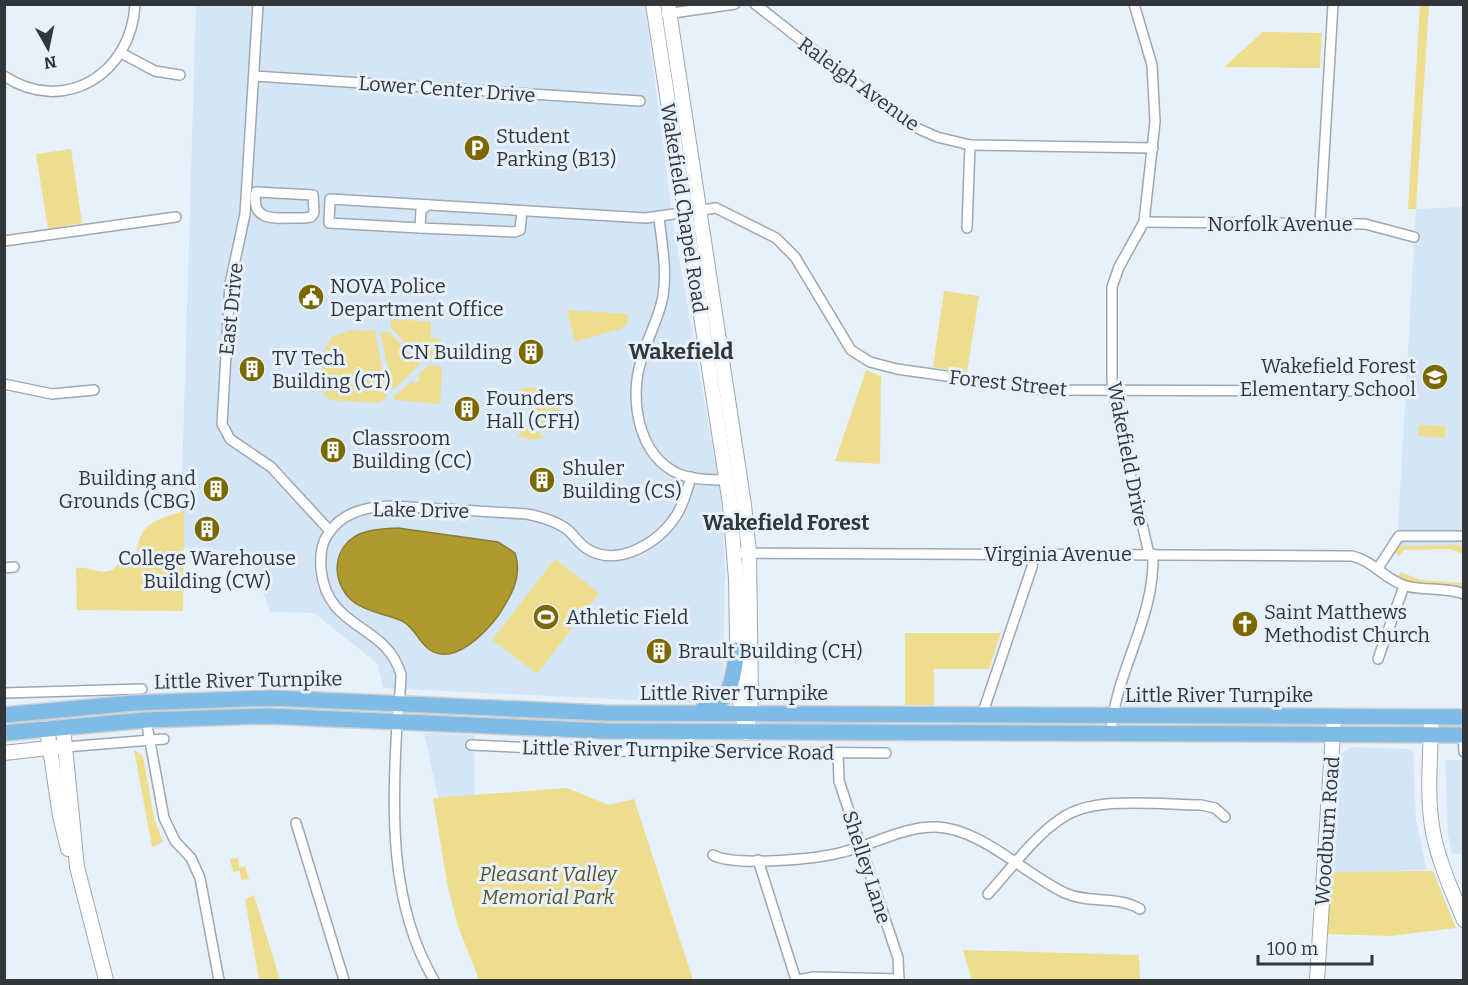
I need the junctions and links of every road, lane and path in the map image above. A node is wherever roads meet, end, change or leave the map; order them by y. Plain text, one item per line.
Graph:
1 (135, 4) edge
2 (258, 4) edge
3 (735, 4) edge
4 (754, 4) edge
5 (1134, 4) edge
6 (1333, 4) edge
7 (661, 10) edge
8 (121, 53) junction
9 (180, 75) dead end
10 (4, 76) edge
11 (254, 76) junction
12 (640, 101) dead end
13 (970, 145) junction
14 (1153, 148) junction
15 (252, 191) junction
16 (428, 205) junction
17 (256, 211) junction
18 (522, 211) junction
19 (691, 211) junction
20 (245, 214) junction
21 (176, 217) dead end
22 (658, 218) junction
23 (1144, 222) junction
24 (1320, 224) junction
25 (420, 228) junction
26 (967, 228) dead end
27 (1414, 237) dead end
28 (4, 242) edge
29 (4, 384) edge
30 (94, 390) dead end
31 (1113, 390) junction
32 (1405, 391) dead end
33 (691, 477) junction
34 (734, 479) junction
35 (330, 531) junction
36 (1464, 536) edge
37 (742, 554) junction
38 (1034, 554) junction
39 (1151, 554) junction
40 (1378, 568) junction
41 (1404, 586) junction
42 (1464, 594) edge
43 (737, 650) junction
44 (1378, 659) dead end
45 (142, 689) dead end
46 (4, 693) edge
47 (400, 702) junction
48 (684, 714) junction
49 (746, 714) junction
50 (4, 715) edge
51 (981, 715) junction
52 (1112, 716) junction
53 (1334, 717) junction
54 (1431, 717) junction
55 (1464, 717) edge
56 (146, 720) junction
57 (397, 721) junction
58 (63, 727) junction
59 (47, 728) junction
60 (4, 733) edge
61 (746, 733) junction
62 (1111, 734) junction
63 (1431, 734) junction
64 (1334, 735) junction
65 (1463, 735) edge
66 (164, 739) dead end
67 (150, 740) junction
68 (471, 745) dead end
69 (65, 747) junction
70 (50, 748) junction
71 (747, 752) junction
72 (1464, 752) edge
73 (4, 753) edge
74 (838, 753) junction
75 (886, 753) dead end
76 (1225, 817) dead end
77 (296, 823) dead end
78 (861, 847) junction
79 (713, 855) dead end
80 (758, 861) junction
81 (1016, 864) junction
82 (77, 867) junction
83 (988, 894) dead end
84 (1140, 909) dead end
85 (1464, 920) edge
86 (899, 980) edge
87 (106, 981) edge
88 (219, 981) edge
89 (345, 981) edge
90 (434, 981) edge
91 (797, 981) edge
92 (1317, 981) edge

1 - 8 street
2 - 11 street, East Drive
3 - 7 street
4 - 13 street, Raleigh Avenue
5 - 14 street, Wakefield Drive
6 - 24 street
7 - 19 main road, Wakefield Chapel Road
8 - 9 street
8 - 10 street
11 - 12 street, Lower Center Drive
11 - 15 street, East Drive
13 - 14 street, Raleigh Avenue
13 - 26 street
14 - 23 street, Wakefield Drive
15 - 17 street
15 - 17 street
15 - 20 street, East Drive
16 - 18 street, Forest Street
16 - 25 street
16 - 25 street, Forest Street
17 - 20 street
18 - 22 street, Forest Street
18 - 25 street
19 - 22 street, Forest Street
19 - 31 street, Forest Street
19 - 34 main road, Wakefield Chapel Road
20 - 35 street, East Drive
21 - 28 street
22 - 33 street
23 - 24 street, Norfolk Avenue
23 - 31 street, Wakefield Drive
24 - 27 street, Norfolk Avenue
29 - 30 street
31 - 32 street, Forest Street
31 - 39 street, Wakefield Drive
33 - 34 street
33 - 35 street, Lake Drive
34 - 37 main road, Wakefield Chapel Road
35 - 47 street
36 - 40 street
37 - 38 street, Virginia Avenue
37 - 43 main road, Wakefield Chapel Road
37 - 49 main road, Wakefield Chapel Road
38 - 39 street, Virginia Avenue
38 - 51 street
39 - 40 street, Virginia Avenue
39 - 52 street, Wakefield Drive
40 - 41 street, Virginia Avenue
41 - 42 street
41 - 44 street
43 - 48 main road
43 - 49 main road, Wakefield Chapel Road
45 - 46 street
47 - 48 main road, Little River Turnpike
47 - 50 main road, Little River Turnpike
47 - 57 street
48 - 49 main road, Little River Turnpike
49 - 51 main road, Little River Turnpike
49 - 61 main road, Wakefield Chapel Road
51 - 52 main road, Little River Turnpike
52 - 53 main road, Little River Turnpike
52 - 62 street, Wakefield Drive
53 - 54 main road, Little River Turnpike
53 - 64 main road, Woodburn Road
54 - 55 main road, Little River Turnpike
54 - 63 main road
56 - 57 main road, Little River Turnpike
56 - 58 main road, Little River Turnpike
56 - 67 street
57 - 61 main road, Little River Turnpike
57 - 90 street
58 - 59 main road, Little River Turnpike
58 - 69 main road
59 - 60 main road, Little River Turnpike
59 - 70 main road
61 - 62 main road, Little River Turnpike
61 - 71 street, Wakefield Chapel Road
62 - 64 main road, Little River Turnpike
63 - 64 main road, Little River Turnpike
63 - 65 main road, Little River Turnpike
63 - 85 main road
64 - 92 main road, Woodburn Road
65 - 72 street
66 - 67 street
67 - 69 street
67 - 88 street
68 - 71 street, Little River Turnpike Service Road
69 - 70 main road
69 - 82 main road
70 - 73 main road
70 - 82 main road
71 - 74 street, Little River Turnpike Service Road
74 - 75 street, Little River Turnpike Service Road
74 - 78 street, Shelley Lane
76 - 81 street
77 - 89 street
78 - 80 street
78 - 81 street
78 - 86 street, Shelley Lane
79 - 80 street
80 - 91 street
81 - 83 street
81 - 84 street
82 - 87 main road
86 - 91 street

